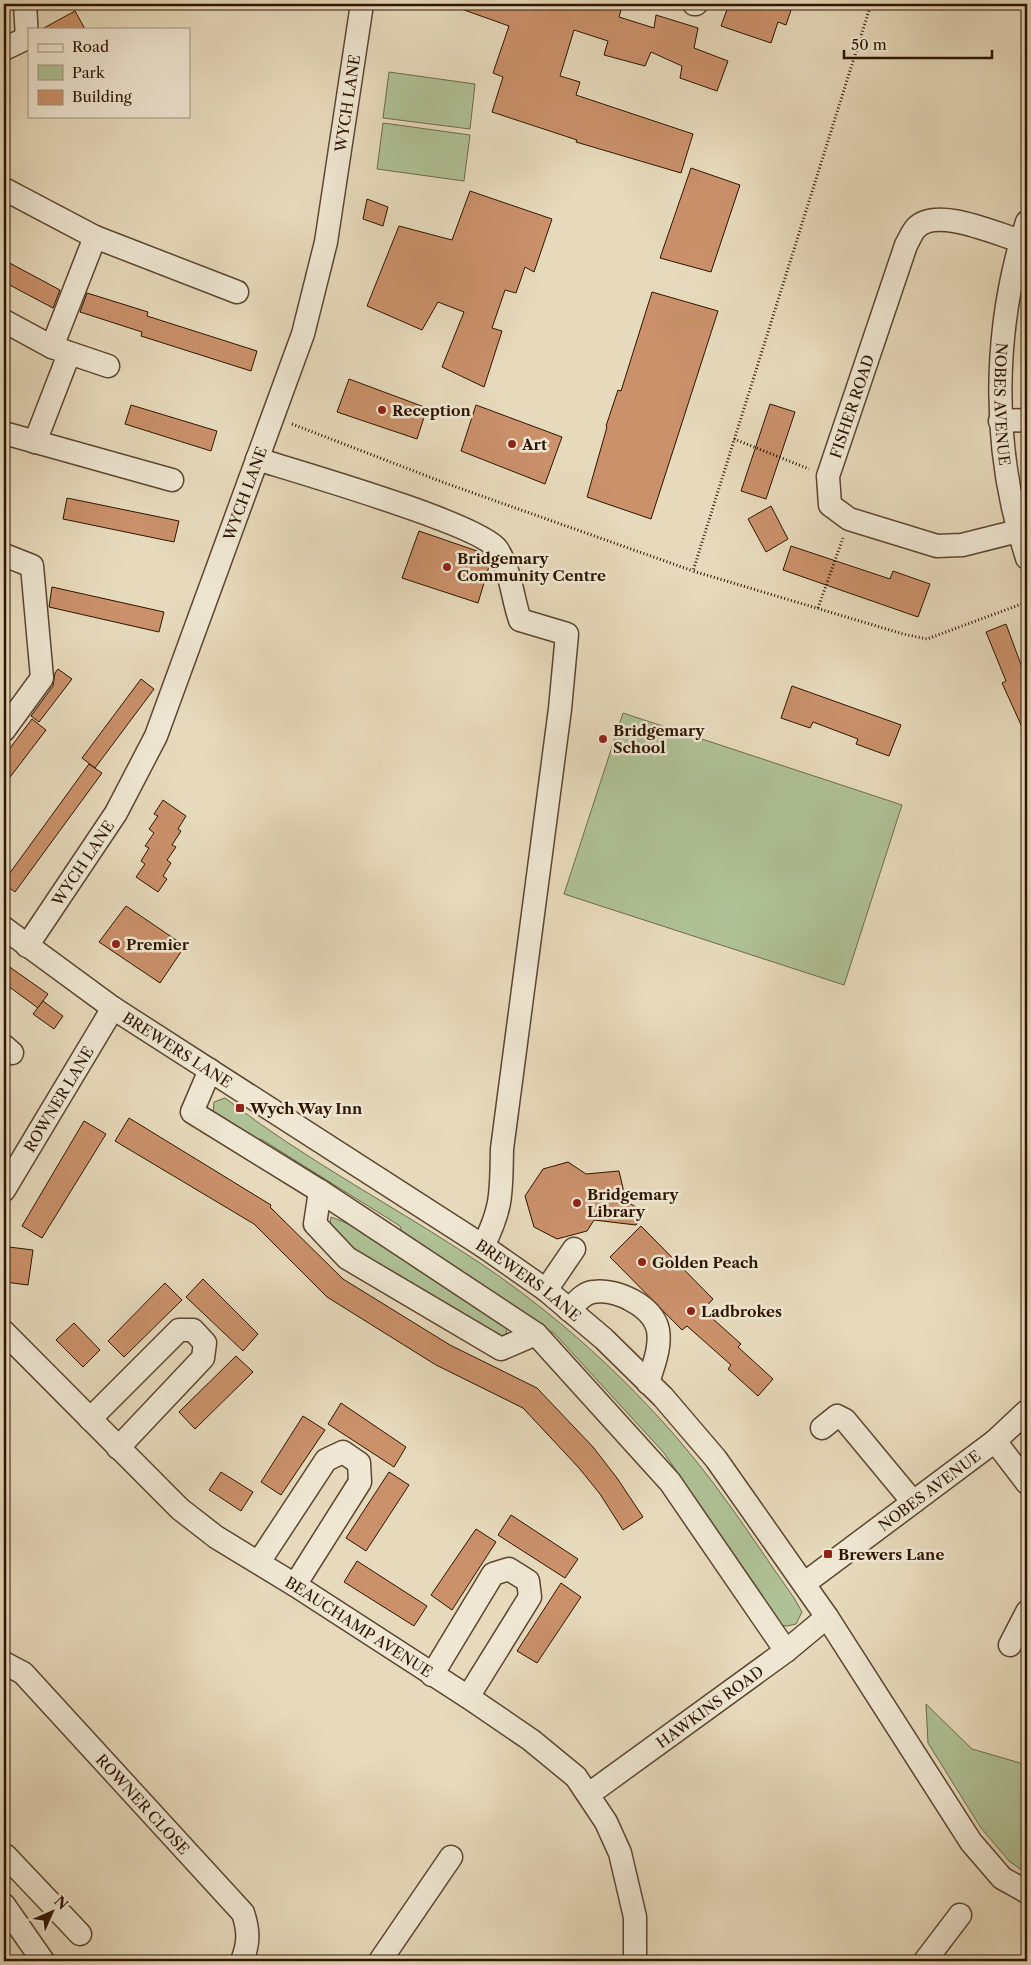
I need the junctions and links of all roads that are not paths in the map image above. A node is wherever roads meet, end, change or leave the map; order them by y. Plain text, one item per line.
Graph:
1 (25, 4) edge
2 (362, 4) edge
3 (28, 39) edge
4 (4, 49) edge
5 (4, 189) edge
6 (1024, 232) edge
7 (95, 237) junction
8 (237, 292) dead end
9 (4, 320) edge
10 (60, 350) junction
11 (108, 366) dead end
12 (1027, 420) edge
13 (1000, 421) junction
14 (4, 433) edge
15 (35, 442) junction
16 (257, 459) junction
17 (172, 480) dead end
18 (1018, 531) junction
19 (4, 555) edge
20 (1027, 558) edge
21 (4, 730) edge
22 (4, 928) edge
23 (27, 946) junction
24 (113, 1008) junction
25 (210, 1070) junction
26 (4, 1190) edge
27 (320, 1191) junction
28 (483, 1246) junction
29 (574, 1249) dead end
30 (546, 1290) junction
31 (569, 1310) junction
32 (4, 1332) edge
33 (536, 1334) junction
34 (648, 1382) junction
35 (1027, 1411) edge
36 (90, 1419) junction
37 (822, 1428) dead end
38 (995, 1441) junction
39 (118, 1448) junction
40 (1027, 1483) edge
41 (913, 1502) junction
42 (259, 1562) junction
43 (805, 1583) junction
44 (296, 1585) junction
45 (1027, 1612) edge
46 (827, 1617) junction
47 (1010, 1645) dead end
48 (786, 1651) junction
49 (4, 1663) edge
50 (432, 1675) junction
51 (468, 1697) junction
52 (589, 1794) junction
53 (5, 1852) edge
54 (451, 1857) dead end
55 (1025, 1891) edge
56 (4, 1905) edge
57 (960, 1915) dead end
58 (80, 1934) dead end
59 (43, 1961) edge
60 (242, 1961) edge
61 (380, 1961) edge
62 (635, 1961) edge
63 (926, 1961) edge

1 - 3 street
2 - 16 street, WYCH LANE
3 - 4 street
5 - 7 street
6 - 13 street, NOBES AVENUE
6 - 18 street, FISHER ROAD
7 - 8 street
7 - 10 street
9 - 10 street
10 - 11 street
10 - 15 street
12 - 13 street
13 - 18 street, NOBES AVENUE
14 - 15 street
15 - 17 street
16 - 23 street, WYCH LANE
16 - 28 street
18 - 20 street, NOBES AVENUE
19 - 21 street
22 - 23 street, BREWERS LANE
23 - 24 street, BREWERS LANE
24 - 25 street, BREWERS LANE
24 - 26 street, ROWNER LANE
25 - 27 street
25 - 28 street, BREWERS LANE
27 - 33 street
27 - 33 street
28 - 30 street, BREWERS LANE
29 - 30 street
30 - 31 street, BREWERS LANE
31 - 34 street, BREWERS LANE
31 - 34 street
32 - 36 street, BEAUCHAMP AVENUE
33 - 48 street
34 - 43 street, BREWERS LANE
35 - 38 street, NOBES AVENUE
36 - 39 street, BEAUCHAMP AVENUE
36 - 39 street
37 - 41 street
38 - 40 street
38 - 41 street, NOBES AVENUE
39 - 42 street, BEAUCHAMP AVENUE
41 - 43 street, NOBES AVENUE
42 - 44 street, BEAUCHAMP AVENUE
42 - 44 street
43 - 46 street, BREWERS LANE
44 - 50 street, BEAUCHAMP AVENUE
45 - 47 street
46 - 48 street, HAWKINS ROAD
46 - 55 street, BREWERS LANE
48 - 52 street, HAWKINS ROAD
49 - 60 street, ROWNER CLOSE
50 - 51 street, BEAUCHAMP AVENUE
50 - 51 street
51 - 52 street, BEAUCHAMP AVENUE
52 - 62 street, BEAUCHAMP AVENUE
53 - 58 street
54 - 61 street
56 - 59 street
57 - 63 street

